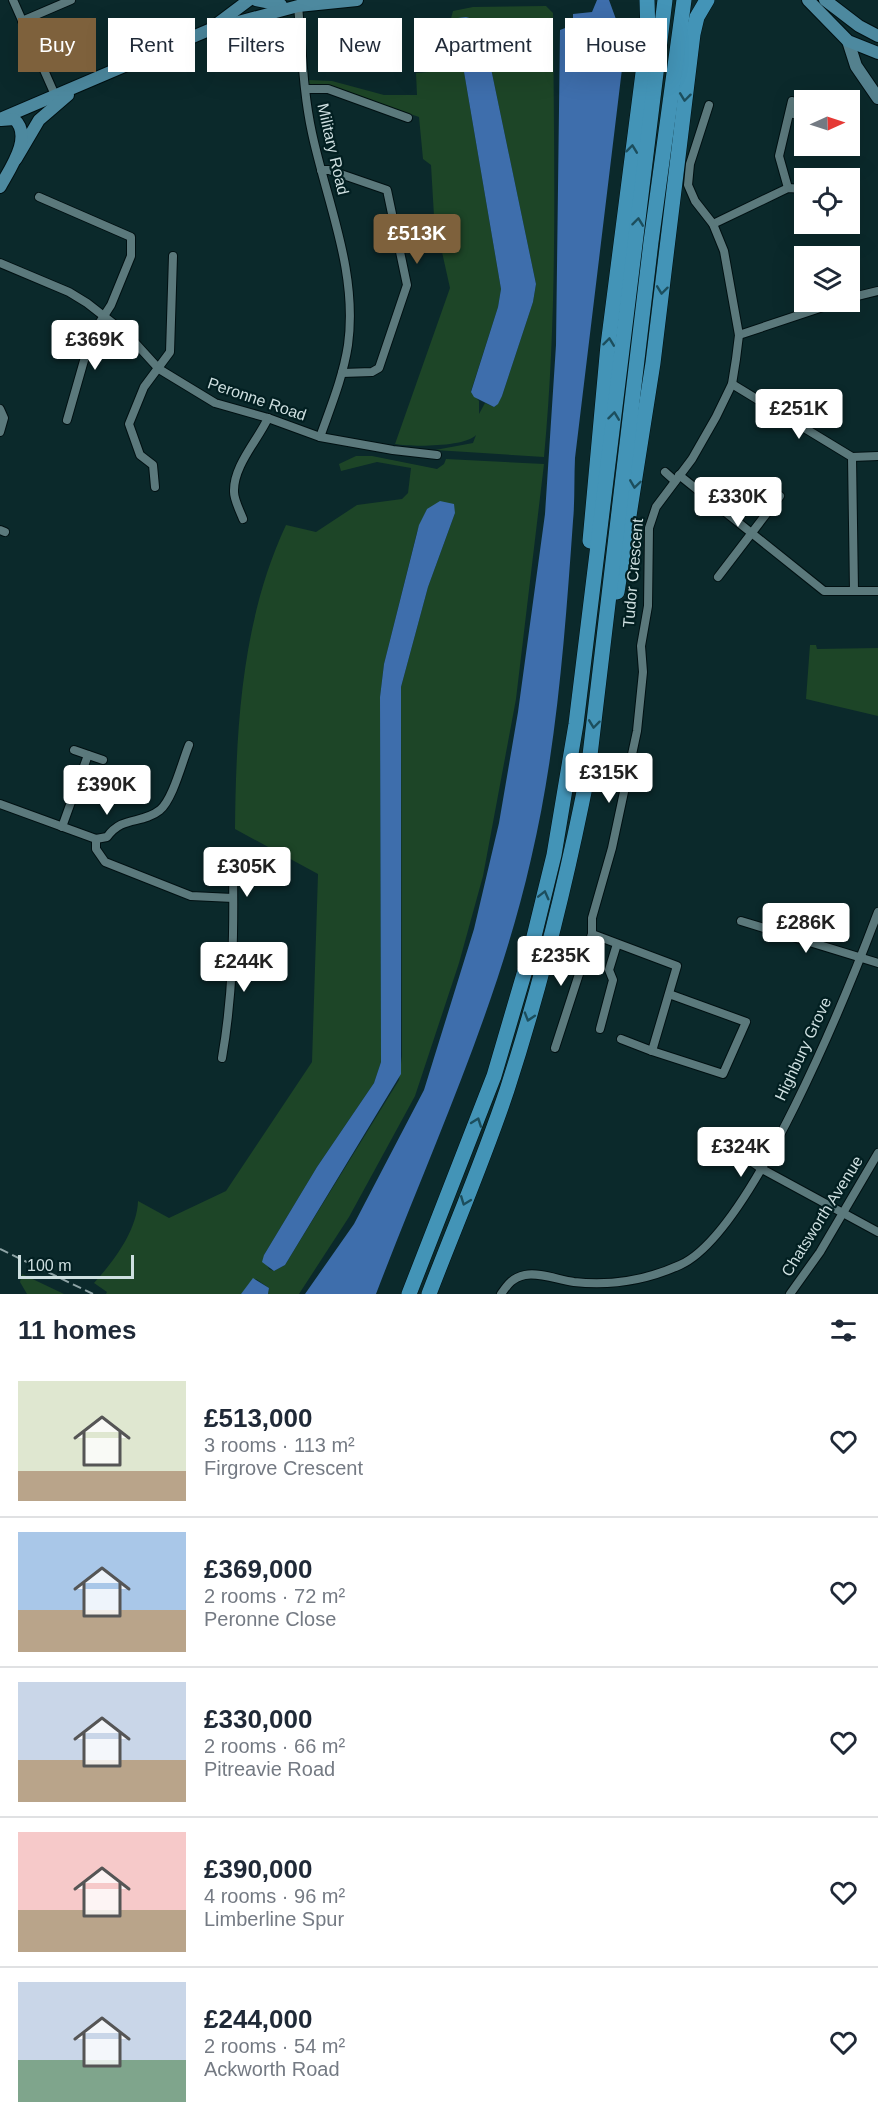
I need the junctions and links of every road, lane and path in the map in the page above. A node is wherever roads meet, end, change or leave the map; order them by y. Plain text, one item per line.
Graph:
1 (13, 0) edge
2 (72, 0) edge
3 (233, 0) edge
4 (249, 0) edge
5 (256, 0) edge
6 (357, 0) edge
7 (640, 0) edge
8 (647, 0) edge
9 (665, 0) edge
10 (684, 0) edge
11 (707, 0) edge
12 (808, 0) edge
13 (825, 0) edge
14 (302, 5) junction
15 (21, 18) edge
16 (29, 18) edge
17 (222, 18) edge
18 (225, 18) edge
19 (254, 18) edge
20 (641, 18) edge
21 (648, 18) edge
22 (207, 31) edge
23 (878, 36) edge
24 (848, 41) junction
25 (878, 53) edge
26 (45, 72) edge
27 (641, 72) edge
28 (90, 82) junction
29 (306, 89) junction
30 (55, 95) junction
31 (878, 98) edge
32 (792, 101) dead end
33 (710, 105) dead end
34 (408, 118) dead end
35 (0, 120) edge
36 (15, 159) junction
37 (321, 170) junction
38 (0, 187) edge
39 (788, 188) junction
40 (794, 188) edge
41 (39, 197) dead end
42 (713, 224) junction
43 (173, 256) dead end
44 (0, 263) edge
45 (878, 291) edge
46 (860, 295) edge
47 (808, 312) edge
48 (105, 315) junction
49 (739, 335) junction
50 (159, 369) junction
51 (342, 373) junction
52 (732, 384) junction
53 (0, 409) edge
54 (268, 418) junction
55 (67, 420) dead end
56 (0, 432) edge
57 (320, 437) junction
58 (437, 455) dead end
59 (878, 456) edge
60 (852, 457) junction
61 (665, 472) dead end
62 (677, 478) junction
63 (155, 486) dead end
64 (780, 496) dead end
65 (243, 519) dead end
66 (750, 533) junction
67 (718, 577) dead end
68 (854, 591) junction
69 (878, 591) edge
70 (602, 666) junction
71 (576, 724) junction
72 (189, 745) dead end
73 (74, 750) dead end
74 (88, 755) junction
75 (103, 760) dead end
76 (0, 804) edge
77 (62, 827) junction
78 (96, 839) junction
79 (233, 870) dead end
80 (233, 898) junction
81 (878, 912) edge
82 (741, 921) dead end
83 (592, 934) junction
84 (617, 944) junction
85 (861, 957) junction
86 (878, 963) edge
87 (669, 994) junction
88 (600, 1029) dead end
89 (621, 1039) dead end
90 (555, 1048) dead end
91 (652, 1051) junction
92 (222, 1058) dead end
93 (723, 1142) dead end
94 (878, 1153) edge
95 (762, 1169) junction
96 (844, 1214) junction
97 (878, 1233) edge
98 (409, 1294) edge
99 (429, 1294) edge
100 (501, 1294) edge
101 (790, 1294) edge

1 - 15 street
2 - 16 street
3 - 17 main road
4 - 18 main road
5 - 14 main road
6 - 14 main road
7 - 20 highway
8 - 21 highway
71 -> 9 highway
10 - 70 highway
11 -> 70 highway
12 - 24 main road
13 - 23 main road
14 - 19 main road
14 - 29 street, Military Road
22 - 28 main road
24 - 25 main road
24 - 31 street
26 - 30 street
71 -> 27 highway
28 - 30 main road
28 - 36 main road
29 - 34 street
29 - 37 street, Military Road
30 - 35 main road
32 - 39 street
33 - 42 street, Tudor Crescent
35 - 36 main road
36 - 38 main road
37 - 51 street, Military Road
37 - 51 street
39 - 40 street
39 - 42 street
41 - 48 street
42 - 49 street, Tudor Crescent
43 - 50 street
44 - 48 street, Peronne Road
45 - 46 street
47 - 49 street
48 - 50 street, Peronne Road
48 - 55 street
49 - 52 street, Tudor Crescent
50 - 54 street, Peronne Road
50 - 63 street
51 - 57 street, Military Road
52 - 60 street
52 - 62 street, Tudor Crescent
53 - 56 street
54 - 57 street, Peronne Road
54 - 65 street
57 - 58 street, Peronne Road
59 - 60 street
60 - 68 street
61 - 62 street
62 - 66 street
62 - 83 street, Tudor Crescent
64 - 66 street
66 - 67 street
66 - 68 street
68 - 69 street
70 -> 99 highway
98 -> 71 highway
72 - 78 street
73 - 74 street
74 - 75 street
74 - 77 street
76 - 77 street
77 - 78 street
78 - 80 street
79 - 80 street
80 - 92 street
81 - 85 street, Highbury Grove
82 - 85 street
83 - 84 street
83 - 90 street, Tudor Crescent
84 - 87 street
84 - 88 street
85 - 86 street
85 - 95 street, Highbury Grove
87 - 91 street
87 - 91 street
89 - 91 street
93 - 95 street
94 - 96 street, Chatsworth Avenue
95 - 96 street
95 - 100 street, Highbury Grove
96 - 97 street
96 - 101 street, Chatsworth Avenue

